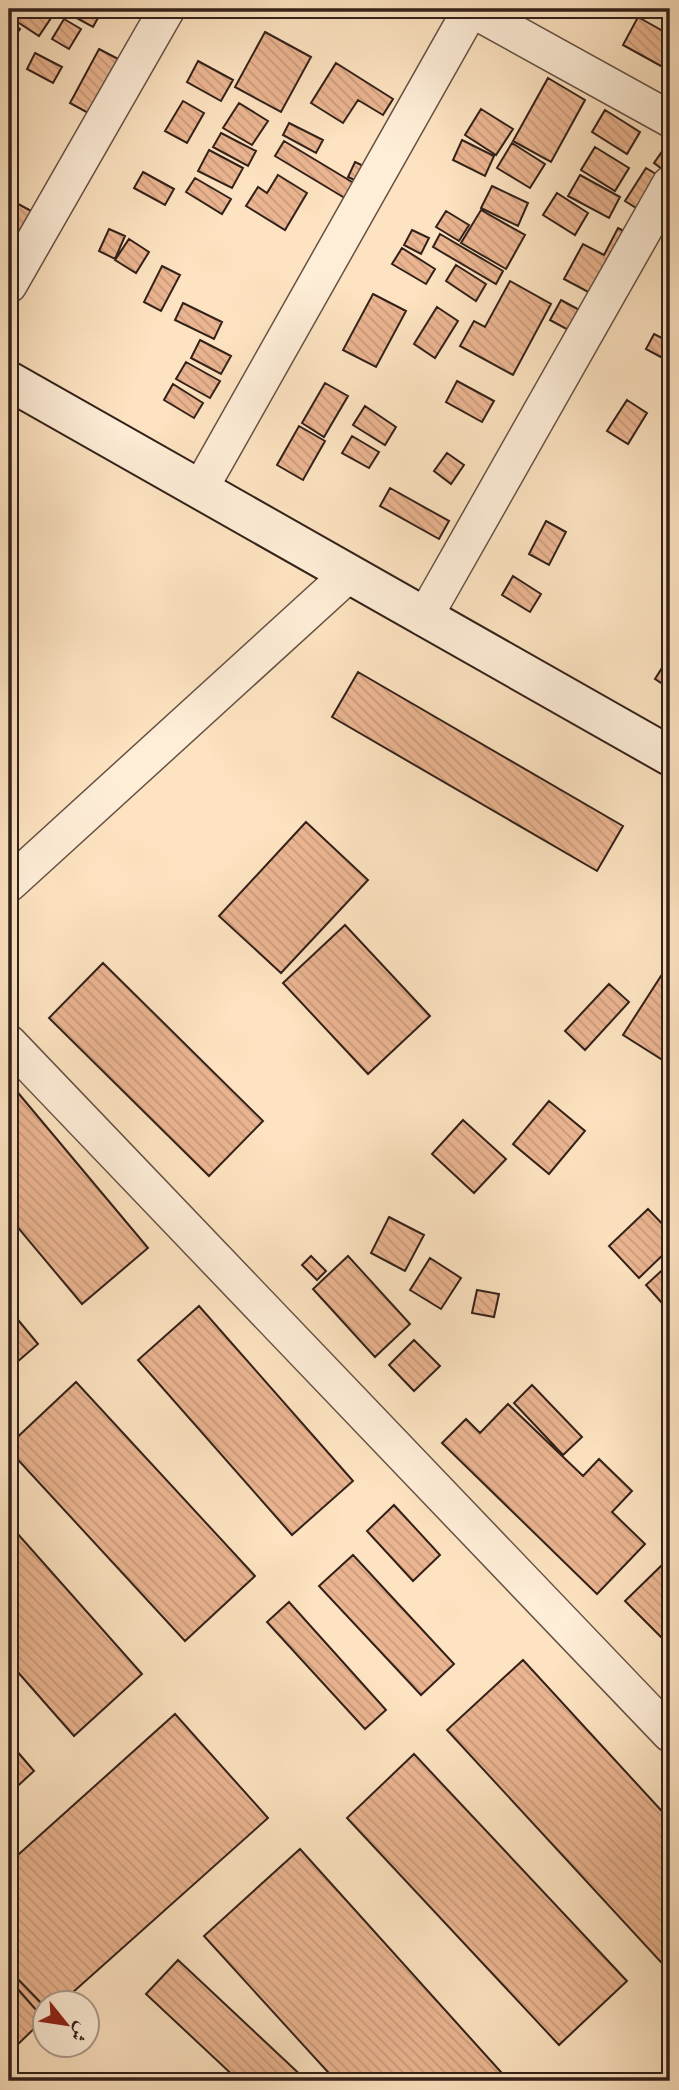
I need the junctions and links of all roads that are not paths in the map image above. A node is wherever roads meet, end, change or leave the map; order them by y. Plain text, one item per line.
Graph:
1 (167, 9) edge
2 (670, 119) edge
3 (670, 184) edge
4 (9, 285) edge
5 (9, 381) edge
6 (200, 489) junction
7 (348, 575) junction
8 (424, 618) junction
9 (668, 749) edge
10 (9, 884) edge
11 (9, 1043) edge
12 (670, 1734) edge

1 - 4 street
2 - 6 street
3 - 8 street
5 - 6 main road
6 - 7 main road
7 - 8 main road
7 - 10 street
8 - 9 main road
11 - 12 street

